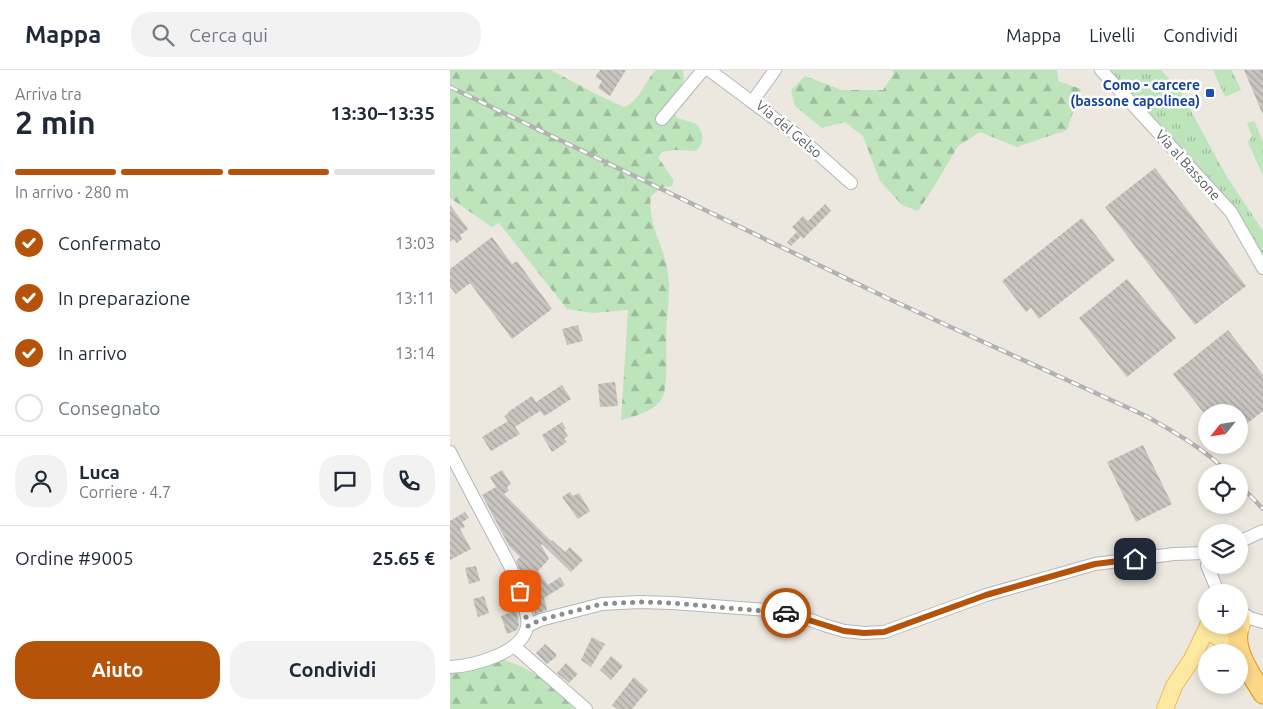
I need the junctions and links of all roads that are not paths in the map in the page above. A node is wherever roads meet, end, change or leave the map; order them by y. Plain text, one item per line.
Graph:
1 (703, 70) edge
2 (709, 70) edge
3 (775, 70) edge
4 (1101, 70) edge
5 (752, 102) junction
6 (662, 118) dead end
7 (851, 183) dead end
8 (1263, 268) edge
9 (450, 452) edge
10 (1261, 532) edge
11 (1248, 538) edge
12 (1198, 557) edge
13 (1211, 574) edge
14 (1212, 579) junction
15 (1212, 584) edge
16 (1214, 584) edge
17 (1263, 622) edge
18 (1248, 623) edge
19 (528, 626) junction
20 (1204, 634) edge
21 (1223, 634) edge
22 (1237, 634) edge
23 (514, 646) junction
24 (1192, 659) junction
25 (450, 667) edge
26 (1263, 694) edge
27 (586, 709) edge
28 (1165, 709) edge

1 - 6 street
2 - 5 street
3 - 5 street, Via del Gelso
4 - 8 street, Via al Bassone
5 - 7 street, Via del Gelso
9 - 19 street
10 - 11 street
12 - 19 street
13 - 14 street
14 - 15 street
14 - 16 street
17 - 18 street
19 - 23 street
20 - 24 main road
21 - 24 main road
22 - 26 highway
23 - 25 street
23 - 27 street
24 - 28 main road

